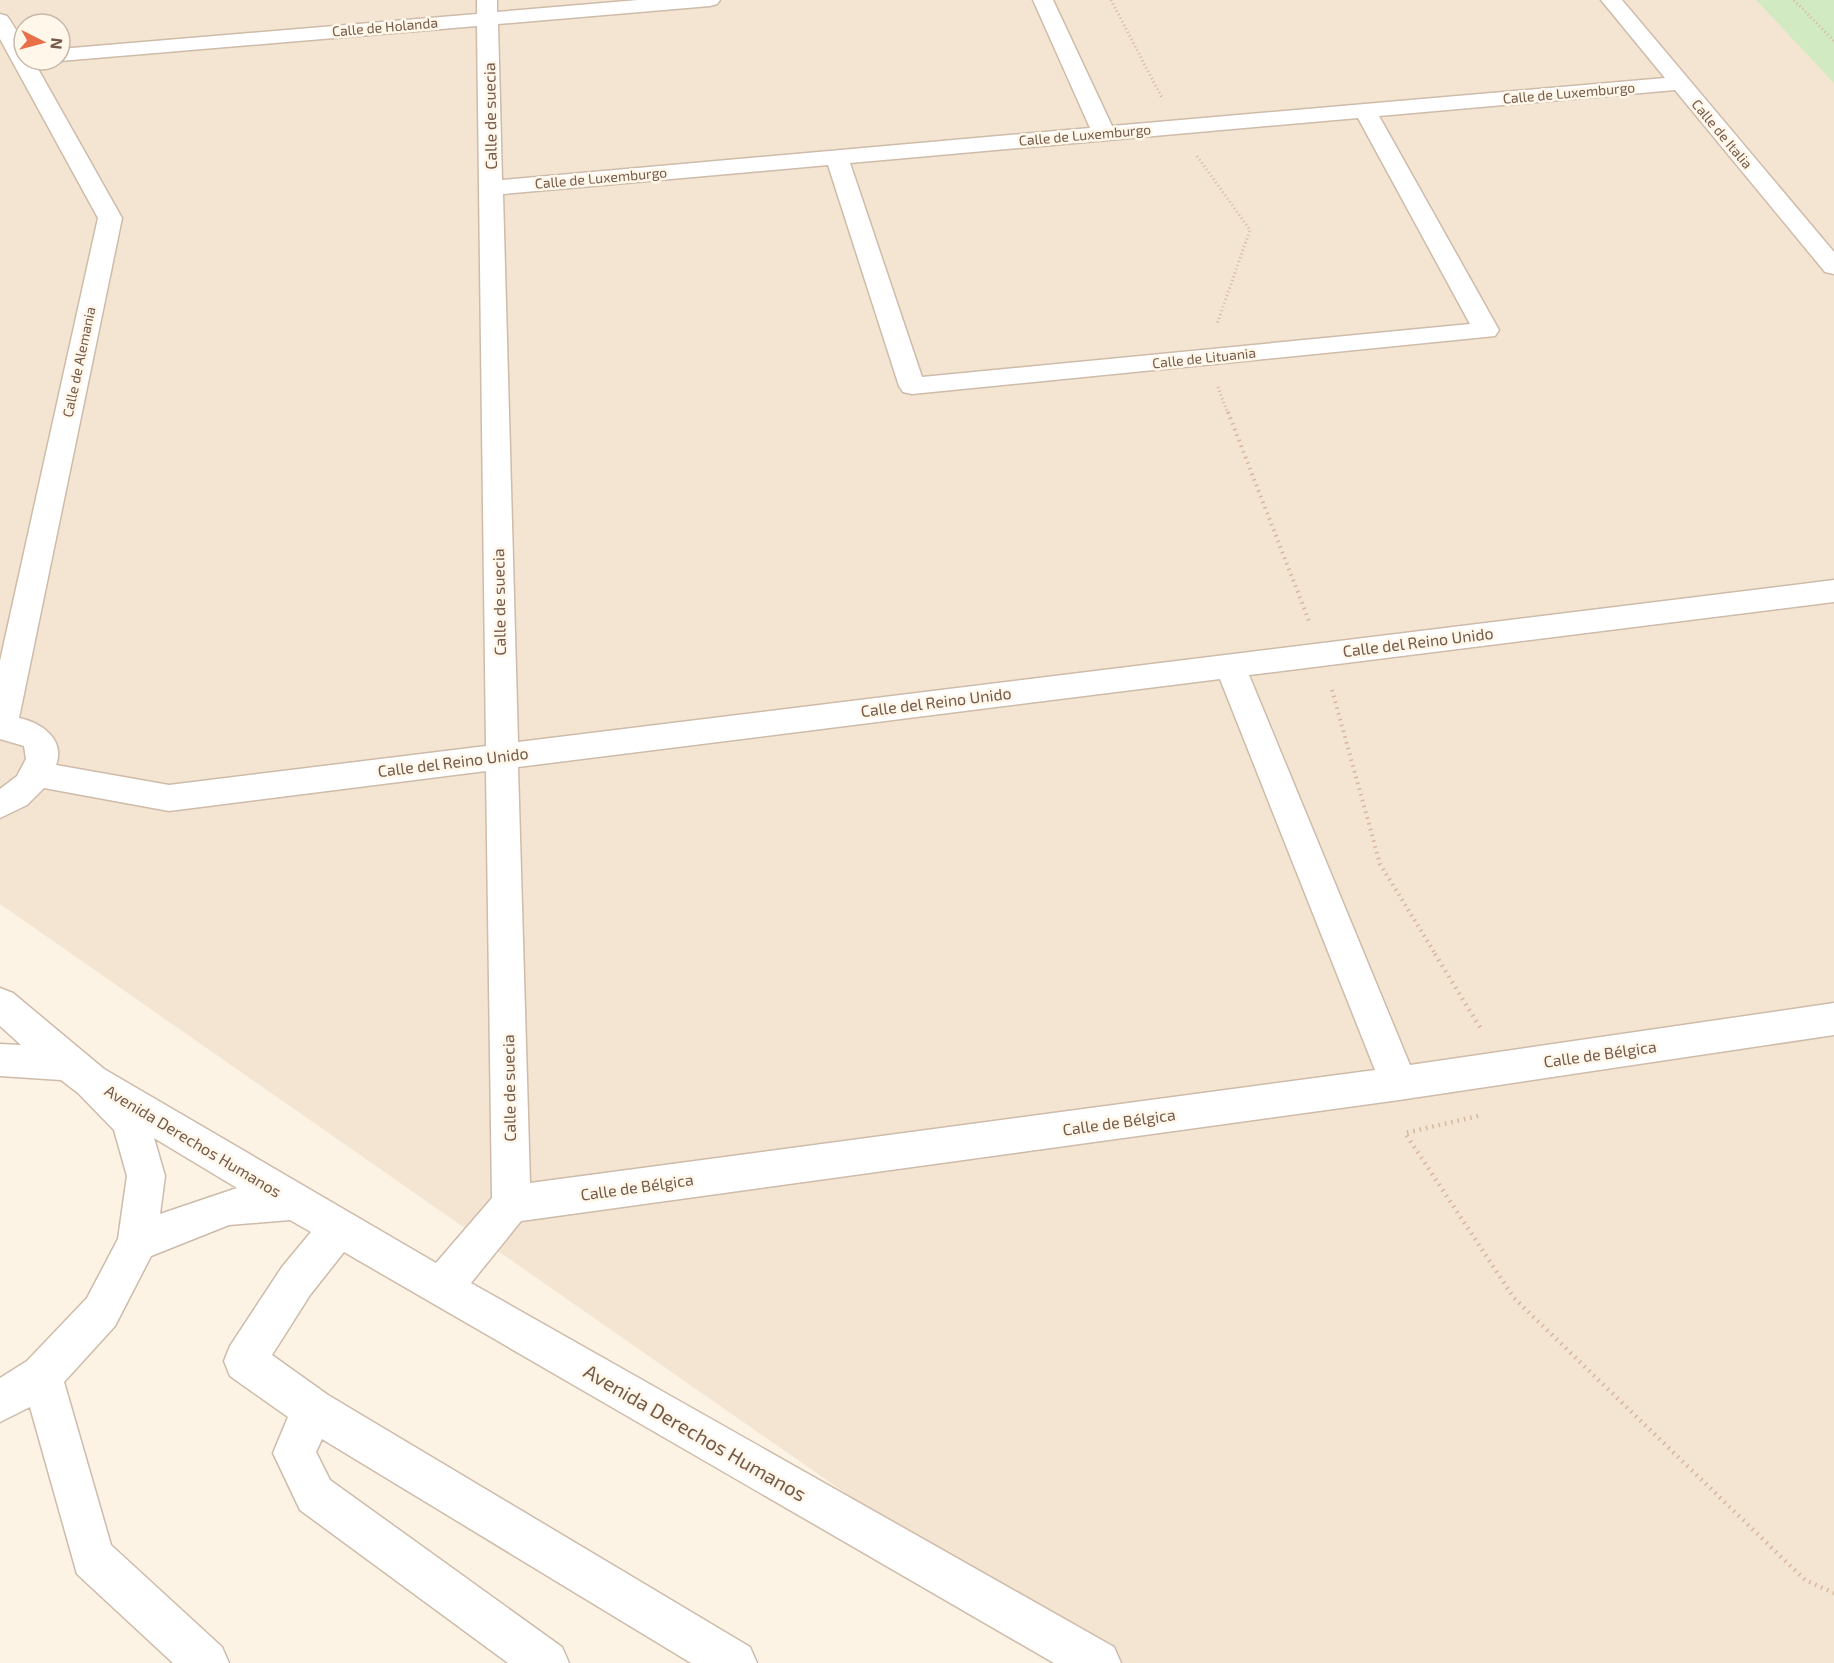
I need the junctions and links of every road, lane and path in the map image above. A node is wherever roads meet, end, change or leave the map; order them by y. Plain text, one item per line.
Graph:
1 (710, 0) edge
2 (1043, 0) edge
3 (1111, 0) edge
4 (1611, 0) edge
5 (1794, 0) edge
6 (488, 9) edge
7 (0, 20) edge
8 (12, 40) edge
9 (1834, 41) edge
10 (72, 54) edge
11 (31, 72) edge
12 (1680, 83) junction
13 (1365, 111) junction
14 (1177, 127) junction
15 (1104, 134) junction
16 (837, 157) junction
17 (491, 188) junction
18 (1834, 267) edge
19 (1206, 358) junction
20 (1834, 591) edge
21 (1322, 654) junction
22 (1230, 665) junction
23 (0, 727) edge
24 (502, 756) junction
25 (39, 774) junction
26 (0, 805) edge
27 (0, 1004) edge
28 (1834, 1019) edge
29 (0, 1060) edge
30 (1503, 1068) junction
31 (80, 1072) junction
32 (1400, 1083) junction
33 (294, 1201) junction
34 (511, 1204) junction
35 (339, 1228) junction
36 (137, 1242) junction
37 (441, 1288) junction
38 (42, 1376) junction
39 (0, 1401) edge
40 (313, 1410) junction
41 (1834, 1593) edge
42 (206, 1663) edge
43 (546, 1663) edge
44 (734, 1663) edge
45 (1098, 1663) edge

1 - 6 street, Calle de Holanda
2 - 15 street
3 - 14 path
4 - 12 street, Calle de Italia
5 - 9 path
6 - 10 street, Calle de Holanda
6 - 17 street, Calle de suecia
7 - 8 street, Calle de Alemania
11 - 23 street, Calle de Alemania
12 - 13 street, Calle de Luxemburgo
12 - 18 street, Calle de Italia
13 - 14 street, Calle de Luxemburgo
13 - 19 street, Calle de Lituania
14 - 15 street, Calle de Luxemburgo
14 - 19 path
15 - 16 street, Calle de Luxemburgo
16 - 17 street, Calle de Luxemburgo
16 - 19 street, Calle de Lituania
17 - 24 street, Calle de suecia
19 - 21 path
20 - 21 street, Calle del Reino Unido
21 - 22 street, Calle del Reino Unido
21 - 30 path
22 - 24 street, Calle del Reino Unido
22 - 32 street
23 - 25 street
24 - 25 street, Calle del Reino Unido
24 - 34 street, Calle de suecia
25 - 26 street
27 - 31 street, Avenida Derechos Humanos
28 - 30 street, Calle de Bélgica
29 - 31 street
30 - 32 street, Calle de Bélgica
30 - 41 path
31 - 33 street, Avenida Derechos Humanos
31 - 36 street
32 - 34 street, Calle de Bélgica
33 - 35 street, Avenida Derechos Humanos
33 - 36 street, Avenida Derechos Humanos
34 - 37 street
35 - 37 street, Avenida Derechos Humanos
35 - 40 street
36 - 38 street
37 - 45 street, Avenida Derechos Humanos
38 - 39 street
38 - 42 street
40 - 43 street
40 - 44 street

